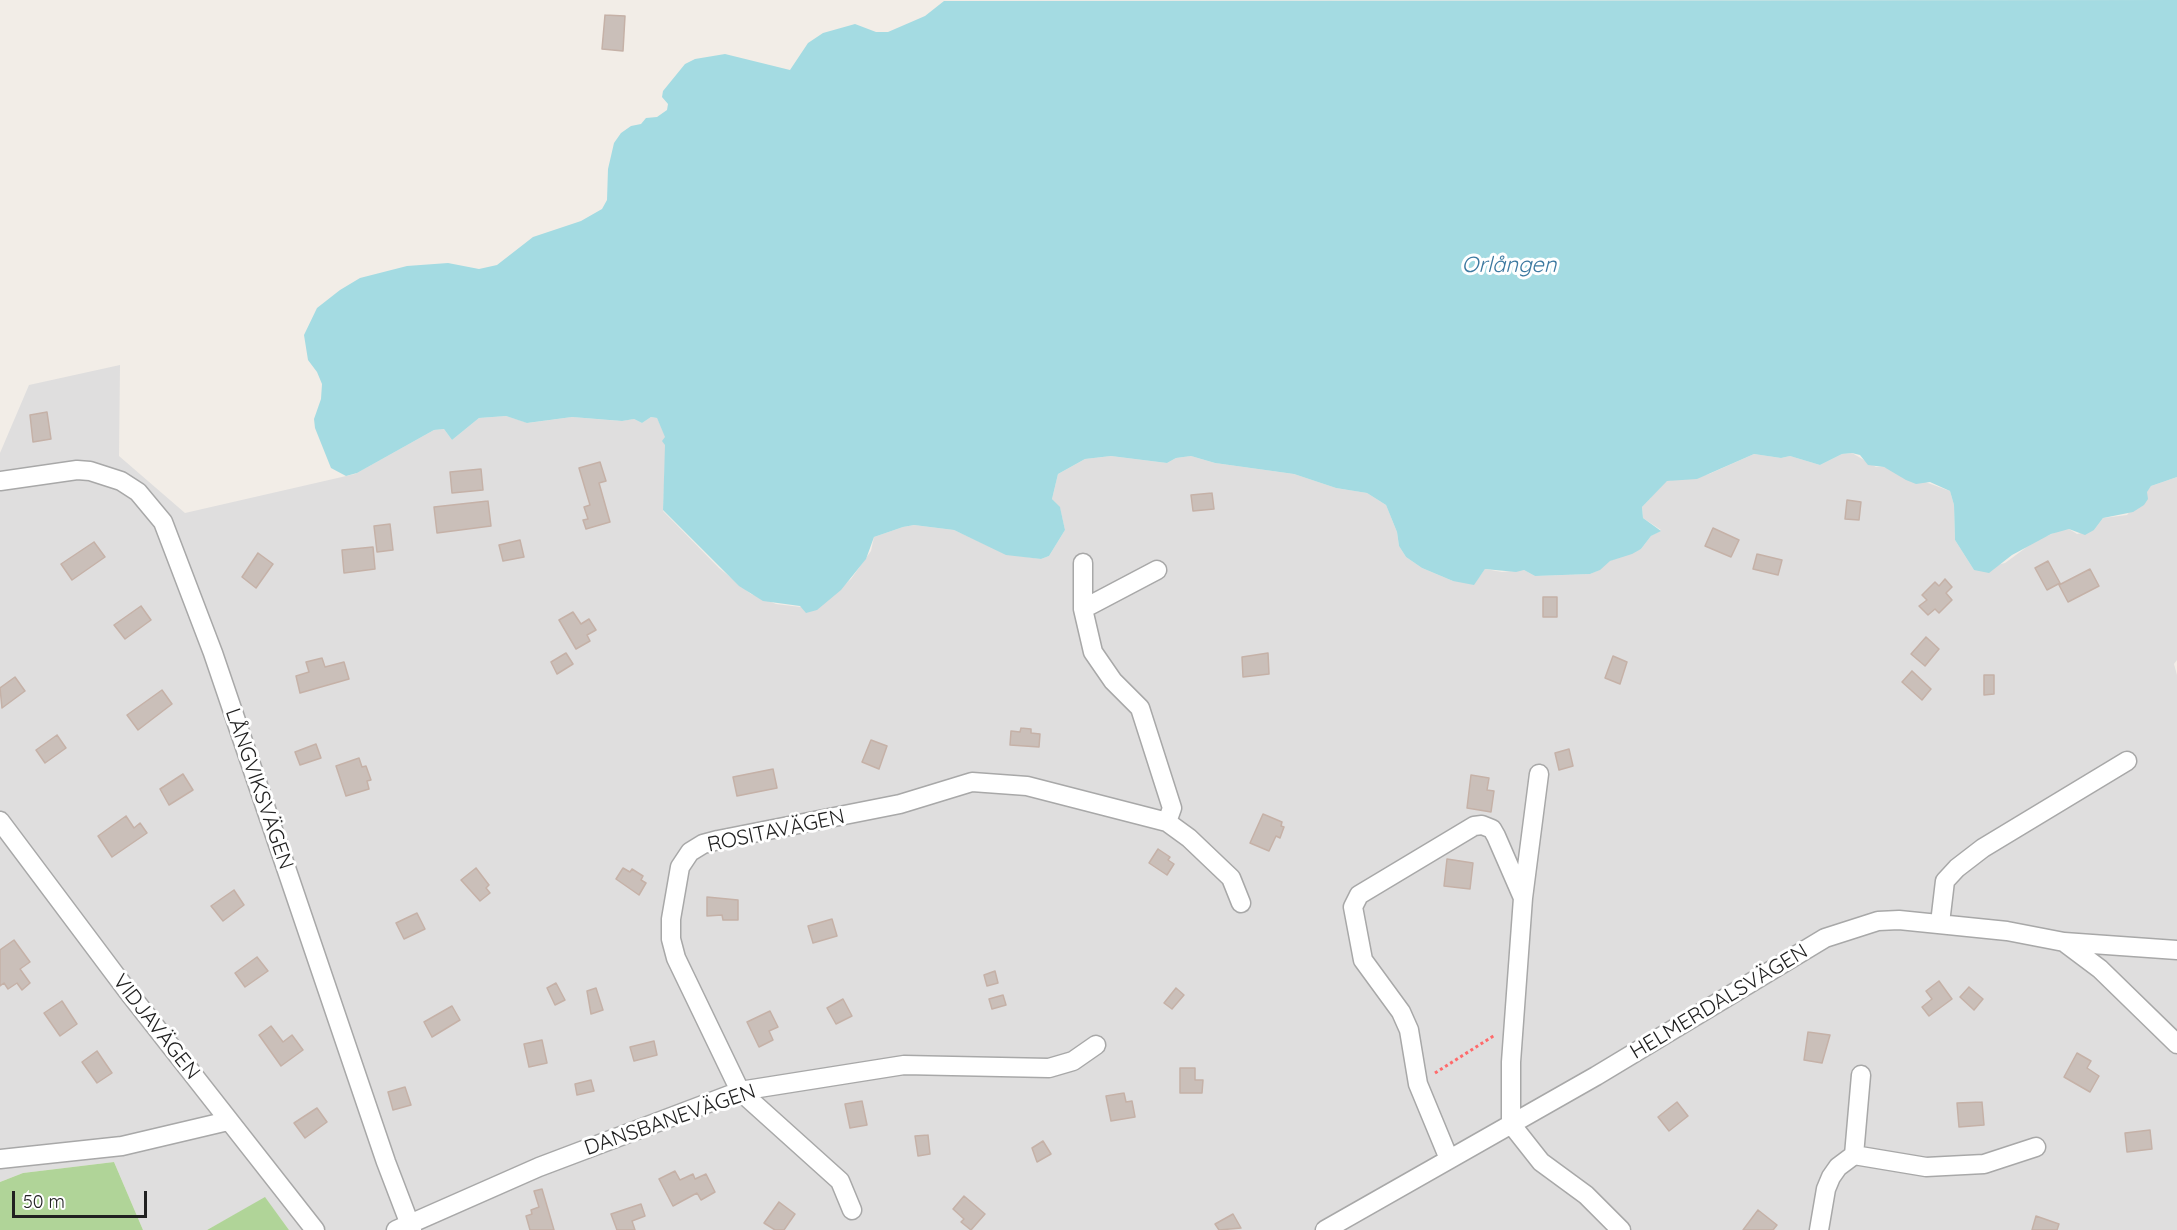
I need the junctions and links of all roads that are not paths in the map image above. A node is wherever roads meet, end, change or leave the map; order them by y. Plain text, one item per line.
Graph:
1 (0, 481) edge
2 (1083, 563) dead end
3 (1157, 570) dead end
4 (1083, 609) junction
5 (2127, 761) dead end
6 (1539, 774) dead end
7 (0, 821) edge
8 (1167, 822) junction
9 (1523, 898) junction
10 (1241, 903) dead end
11 (1940, 924) junction
12 (2064, 942) junction
13 (2177, 950) edge
14 (2177, 1044) edge
15 (1096, 1045) dead end
16 (1861, 1075) dead end
17 (740, 1091) junction
18 (228, 1121) junction
19 (1511, 1124) junction
20 (2036, 1147) dead end
21 (1854, 1155) junction
22 (0, 1159) edge
23 (1449, 1159) junction
24 (852, 1210) dead end
25 (406, 1227) edge
26 (315, 1230) edge
27 (1325, 1230) edge
28 (1621, 1230) edge
29 (1819, 1230) edge

1 - 25 street, LÅNGVIKSVÄGEN
2 - 4 street
3 - 4 street
4 - 8 street
5 - 11 street
6 - 9 street
7 - 18 street, VIDJAVÄGEN
8 - 10 street, ROSITAVÄGEN
8 - 17 street, ROSITAVÄGEN
9 - 19 street
9 - 23 street
11 - 12 street, HELMERDALSVÄGEN
11 - 19 street, HELMERDALSVÄGEN
12 - 13 street
12 - 14 street, HELMERDALSVÄGEN
15 - 17 street, DANSBANEVÄGEN
16 - 21 street
17 - 24 street, ROSITAVÄGEN
17 - 25 street, DANSBANEVÄGEN
18 - 22 street
18 - 26 street, VIDJAVÄGEN
19 - 23 street, HELMERDALSVÄGEN
19 - 28 street
20 - 21 street
21 - 29 street
23 - 27 street, HELMERDALSVÄGEN

